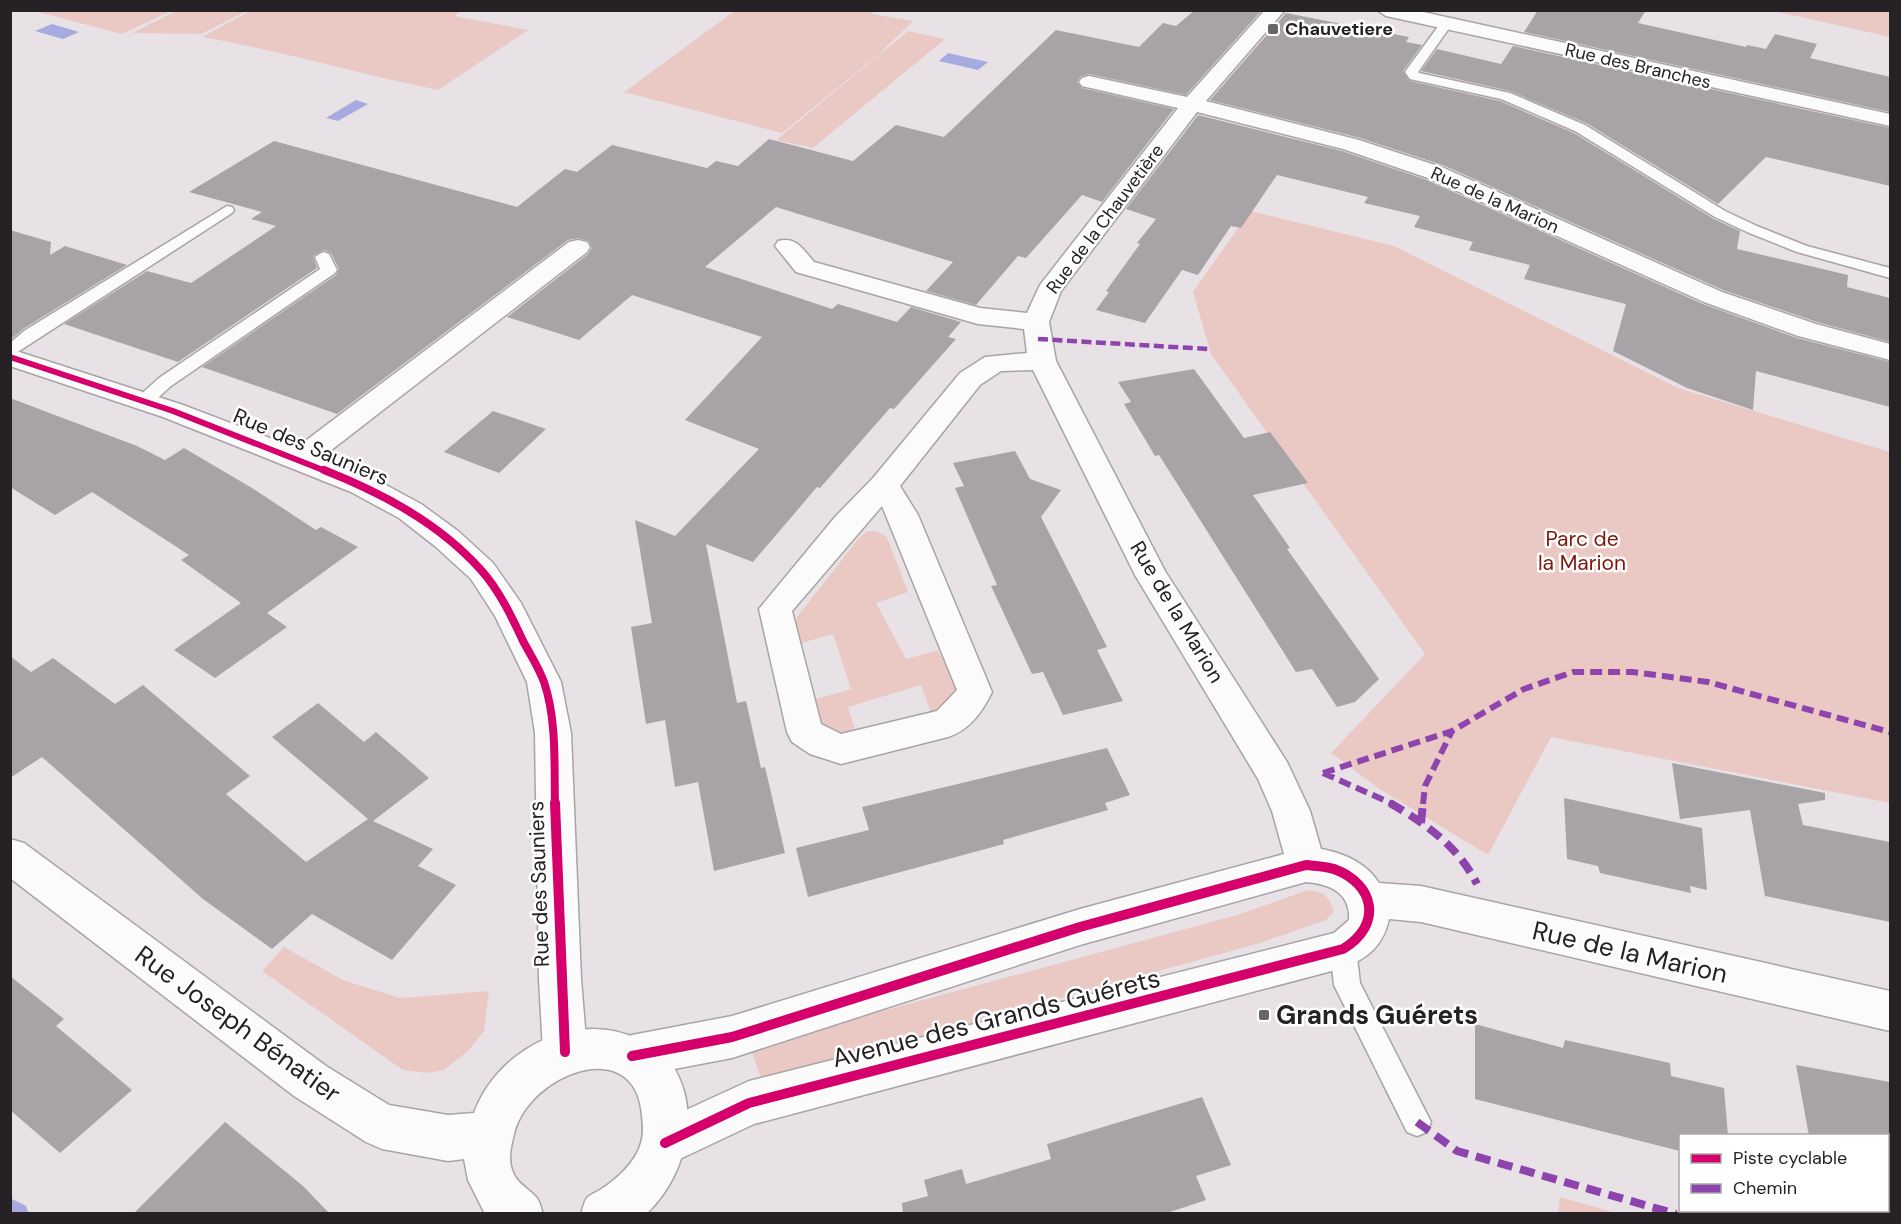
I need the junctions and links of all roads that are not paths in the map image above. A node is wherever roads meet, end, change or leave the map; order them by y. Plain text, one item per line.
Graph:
1 (1276, 10) edge
2 (1386, 10) edge
3 (1446, 24) junction
4 (1089, 82) dead end
5 (1191, 105) junction
6 (1890, 120) edge
7 (227, 210) dead end
8 (787, 246) dead end
9 (578, 248) dead end
10 (323, 257) dead end
11 (1890, 273) edge
12 (1036, 322) junction
13 (10, 352) edge
14 (1890, 352) edge
15 (10, 357) edge
16 (1042, 361) junction
17 (144, 401) junction
18 (301, 459) junction
19 (884, 485) junction
20 (10, 855) edge
21 (1306, 865) junction
22 (1368, 900) junction
23 (1343, 949) junction
24 (1890, 1011) edge
25 (565, 1052) junction
26 (632, 1056) junction
27 (1417, 1122) dead end
28 (488, 1135) junction
29 (665, 1143) junction
30 (612, 1212) edge
31 (520, 1214) edge

1 - 5 street, Rue de la Chauvetière
2 - 3 street, Rue des Branches
3 - 6 street, Rue des Branches
3 - 11 lane
4 - 5 street, Rue de la Marion
5 - 12 street, Rue de la Chauvetière
5 - 14 street, Rue de la Marion
7 - 13 lane
8 - 12 street
9 - 18 street
10 - 17 lane
12 - 16 street
15 - 17 street, Rue des Sauniers
16 - 19 street
16 - 21 street, Rue de la Marion
17 - 18 street, Rue des Sauniers
18 - 25 street, Rue des Sauniers
19 - 19 street
20 - 28 street, Rue Joseph Bénatier
21 - 22 street
21 - 26 street
22 - 23 street
22 - 24 street, Rue de la Marion
23 - 27 lane
23 - 29 street, Avenue des Grands Guérets
25 - 26 street
25 - 28 street
26 - 29 street
28 - 31 street
29 - 30 street

